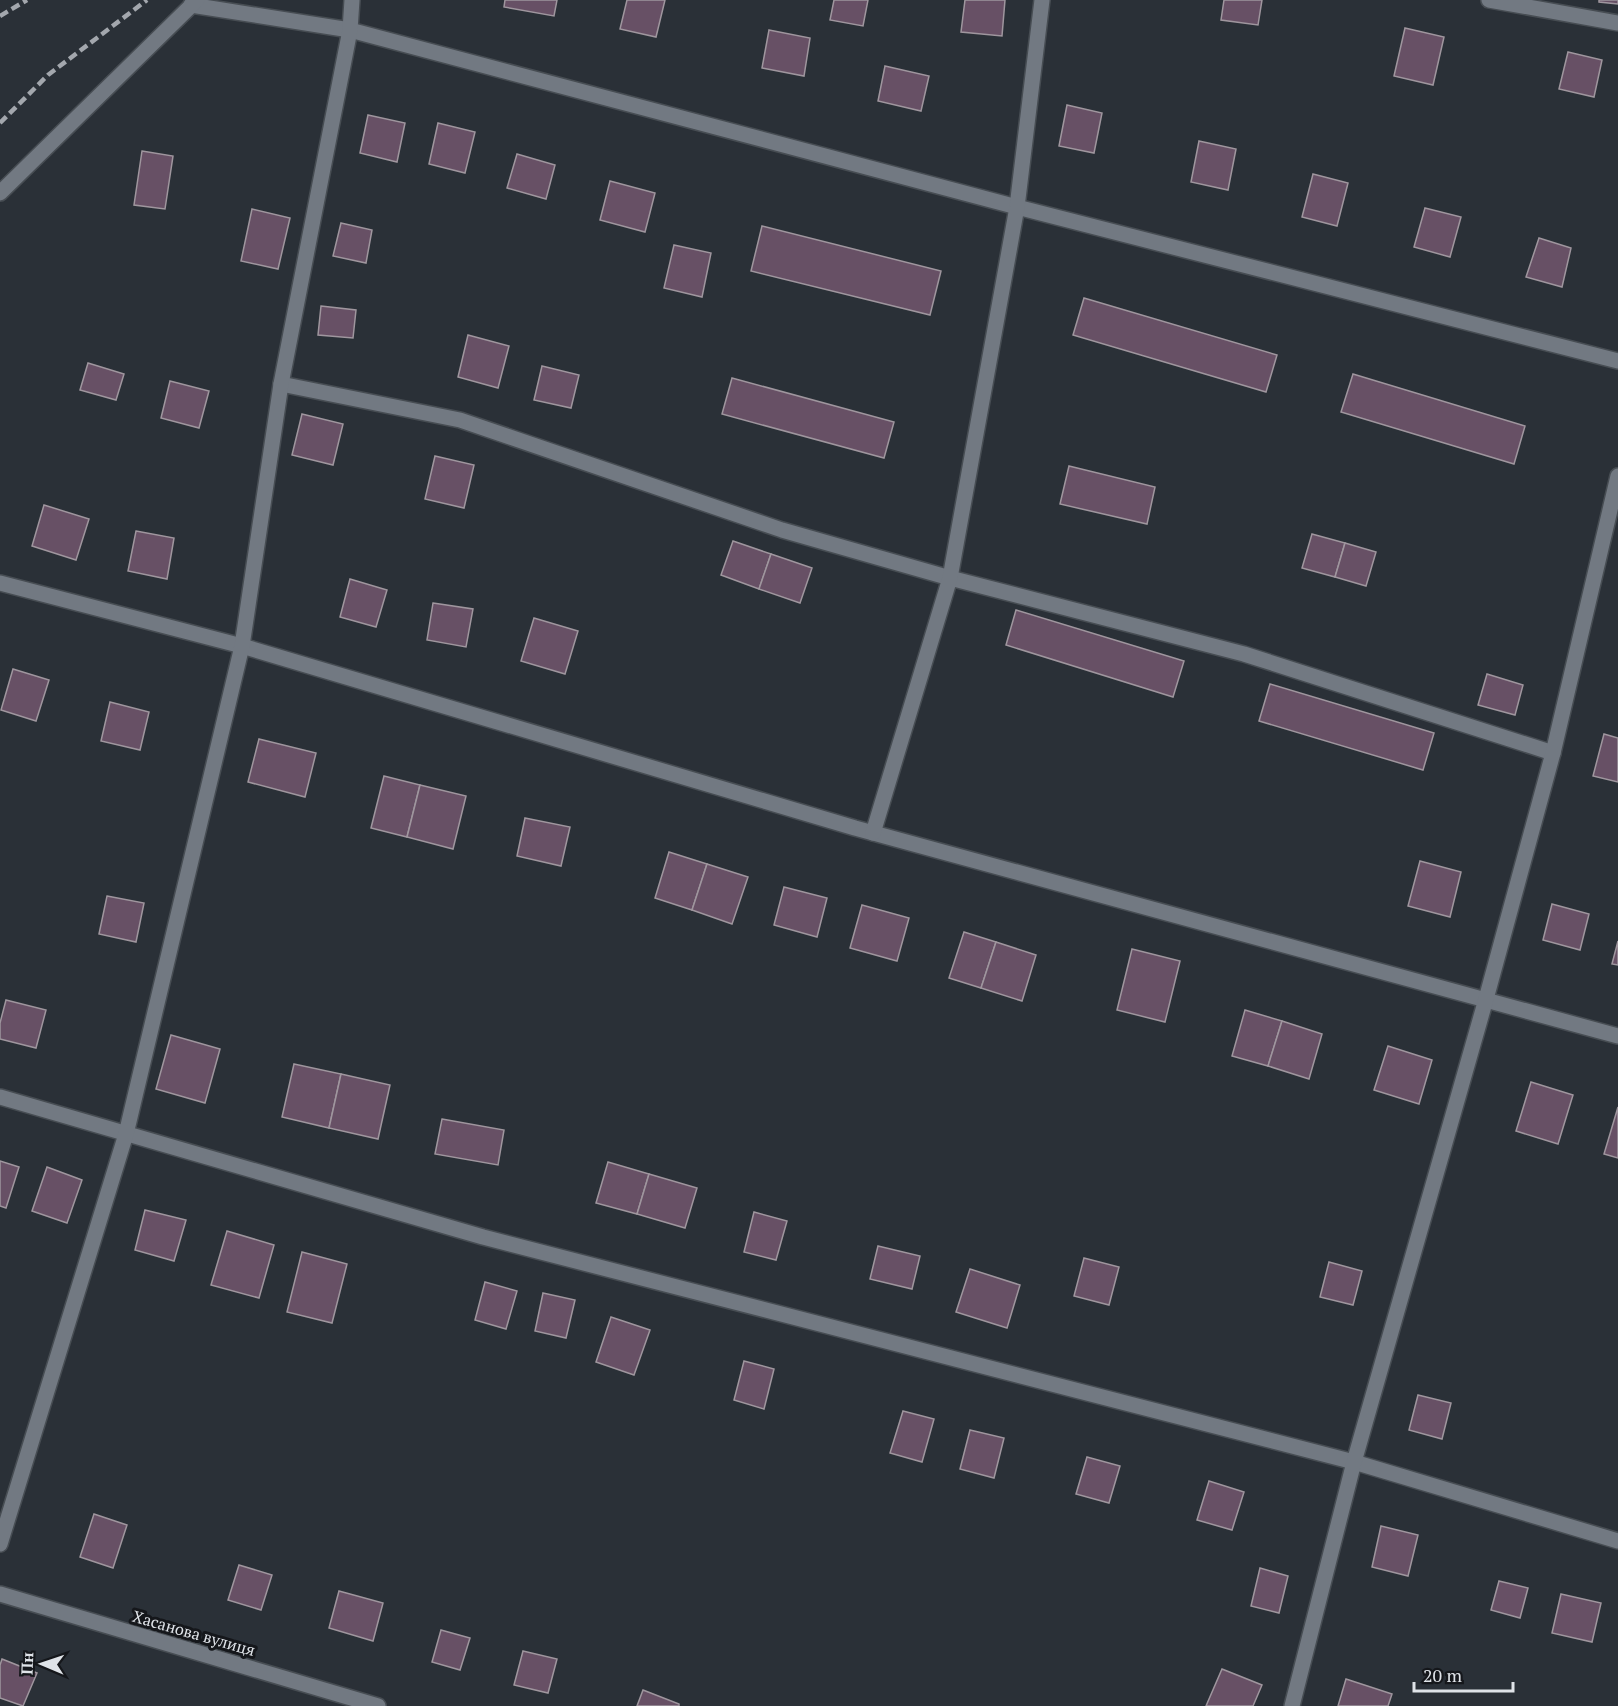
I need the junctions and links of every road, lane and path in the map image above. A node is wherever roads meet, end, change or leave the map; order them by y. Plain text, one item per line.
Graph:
1 (352, 0) edge
2 (1042, 0) edge
3 (1489, 0) edge
4 (194, 3) edge
5 (1618, 23) edge
6 (350, 30) junction
7 (0, 193) edge
8 (1017, 207) junction
9 (1618, 361) edge
10 (281, 384) junction
11 (1618, 476) edge
12 (950, 578) junction
13 (0, 583) edge
14 (242, 646) junction
15 (1552, 753) junction
16 (873, 833) junction
17 (1486, 999) junction
18 (1618, 1036) edge
19 (0, 1097) edge
20 (126, 1134) junction
21 (1354, 1462) junction
22 (1618, 1541) edge
23 (0, 1544) edge
24 (0, 1594) edge
25 (378, 1706) edge
26 (1292, 1706) edge

1 - 6 street
2 - 8 street
3 - 5 street
4 - 6 street
4 - 7 street
6 - 8 street
6 - 10 street
8 - 9 street
8 - 12 street
10 - 12 street
10 - 14 street
11 - 15 street
12 - 15 street
12 - 16 street
13 - 14 street
14 - 16 street
14 - 20 street
15 - 17 street
16 - 17 street
17 - 18 street
17 - 21 street
19 - 20 street
20 - 21 street
20 - 23 street
21 - 22 street
21 - 26 street
24 - 25 street, Хасанова вулиця

